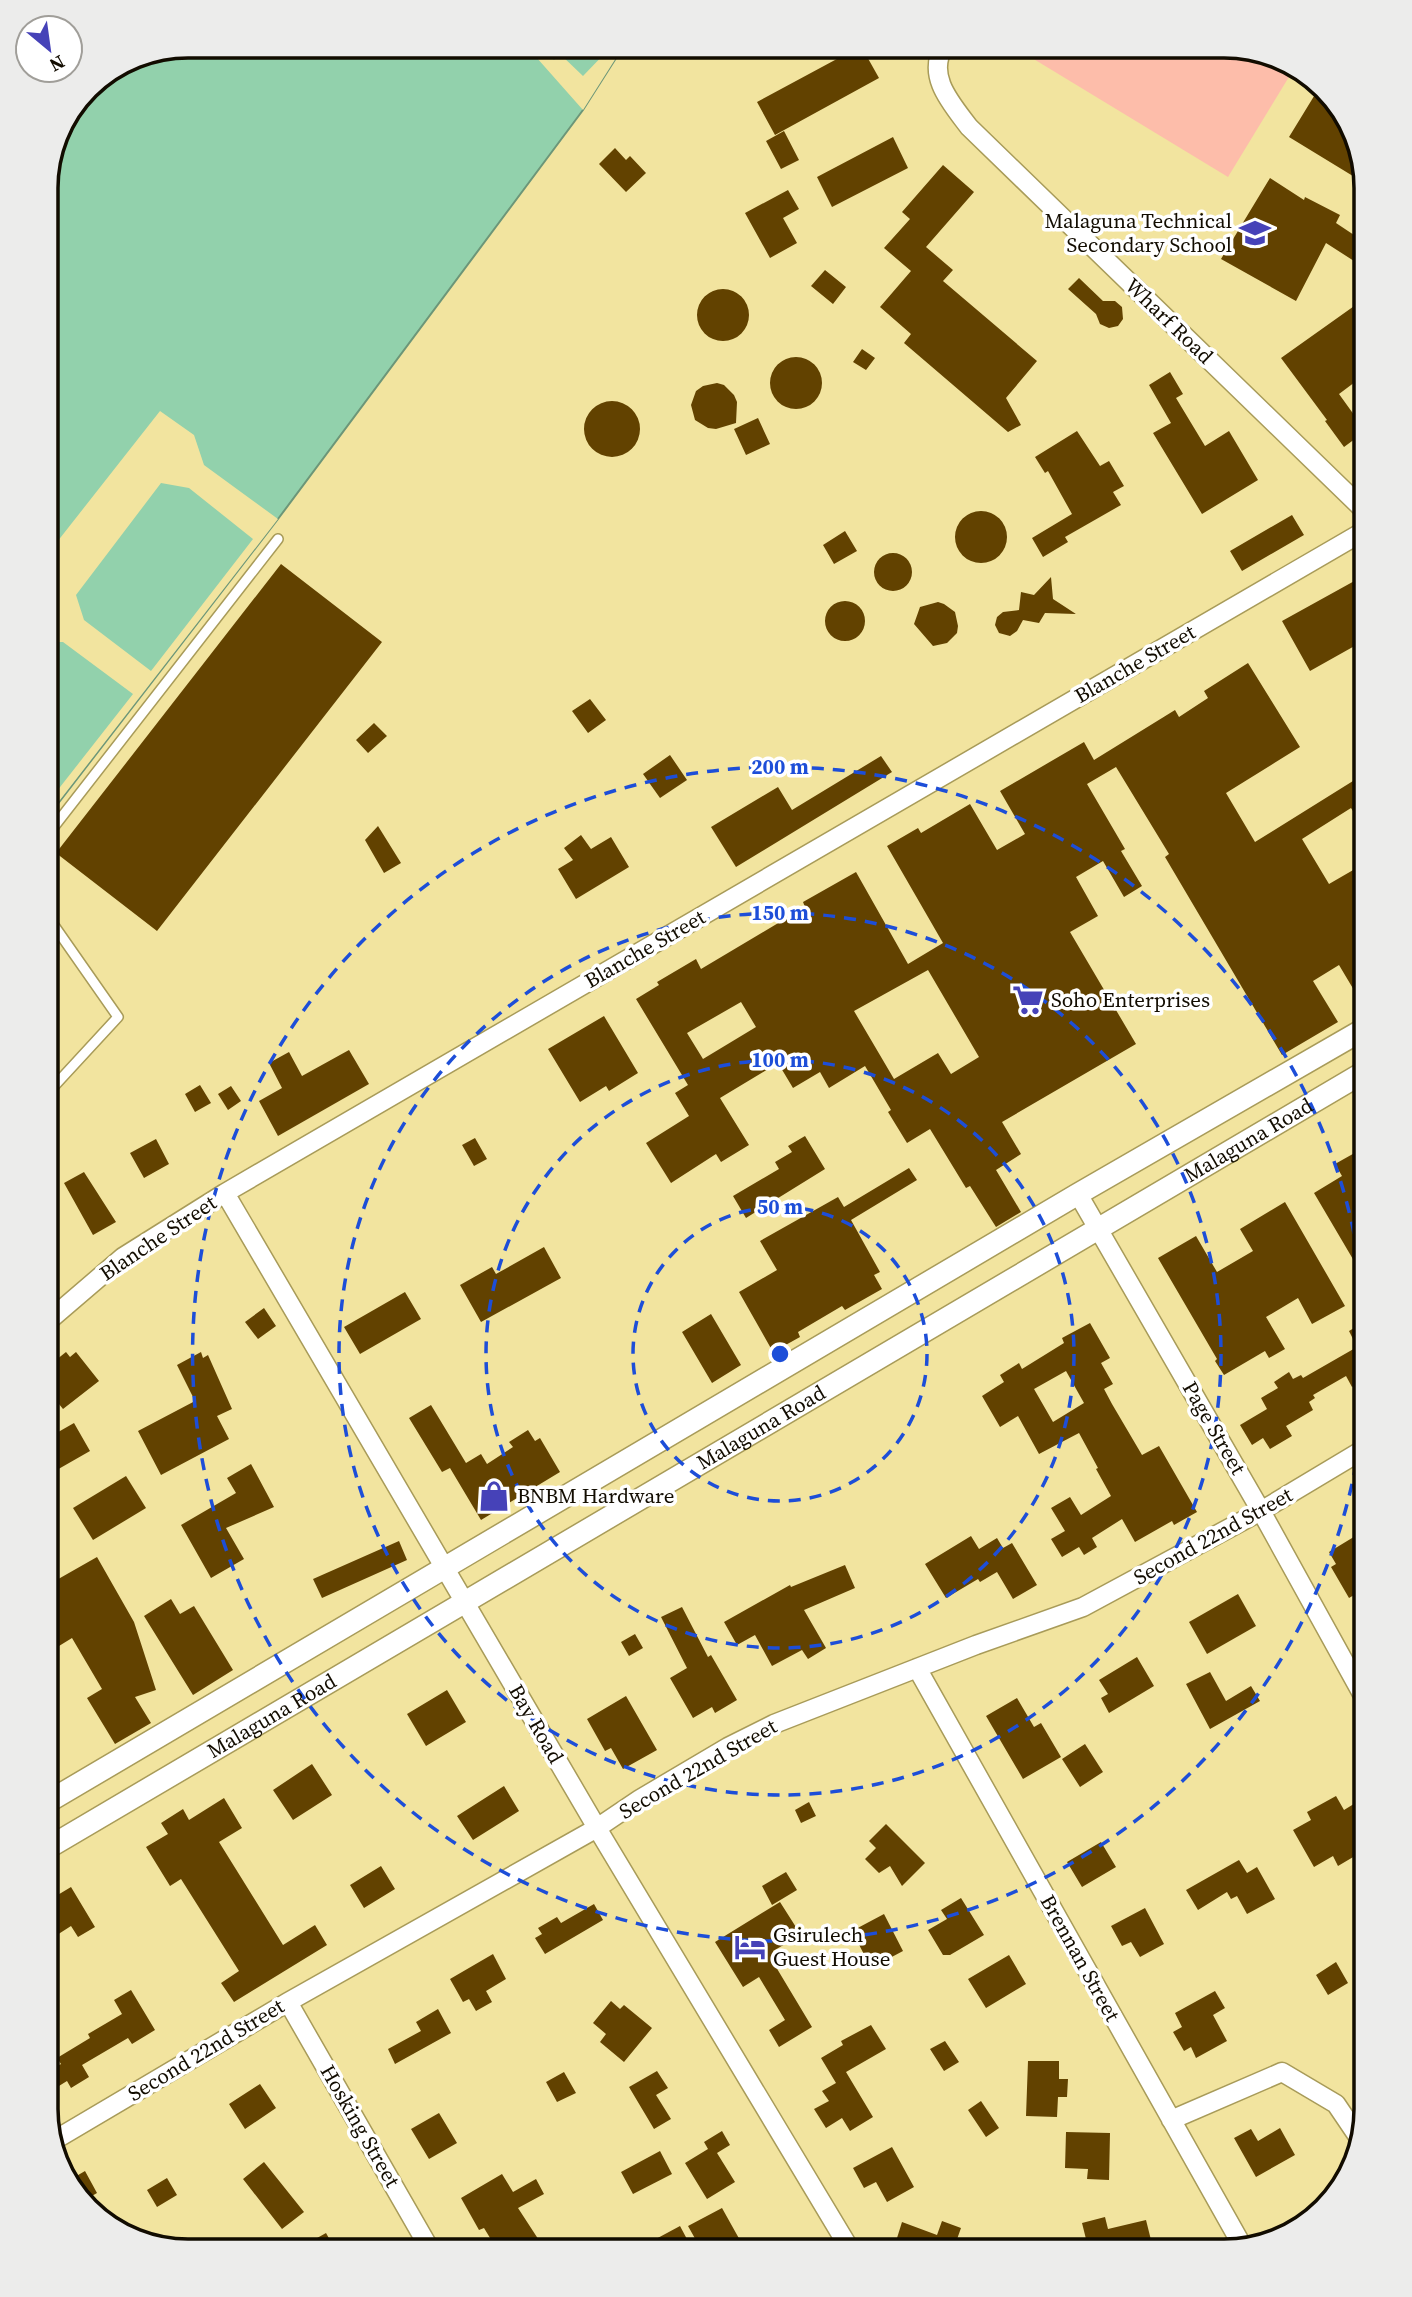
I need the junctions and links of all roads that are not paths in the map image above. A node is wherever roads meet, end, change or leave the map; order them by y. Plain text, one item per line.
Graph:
1 (938, 58) edge
2 (1354, 499) edge
3 (1354, 538) edge
4 (278, 539) dead end
5 (58, 822) edge
6 (58, 931) edge
7 (1354, 1035) edge
8 (1354, 1081) edge
9 (58, 1082) edge
10 (225, 1193) junction
11 (1078, 1194) junction
12 (1098, 1227) junction
13 (58, 1313) edge
14 (1354, 1456) edge
15 (1261, 1511) junction
16 (444, 1567) junction
17 (465, 1602) junction
18 (917, 1668) junction
19 (1354, 1678) edge
20 (58, 1796) edge
21 (597, 1828) junction
22 (58, 1842) edge
23 (288, 2002) junction
24 (1171, 2120) junction
25 (1353, 2129) edge
26 (60, 2137) edge
27 (1238, 2238) edge
28 (424, 2239) edge
29 (844, 2239) edge

1 - 2 street, Wharf Road
3 - 10 street, Blanche Street
4 - 5 lane
6 - 9 lane
7 - 11 street, Malaguna Road
8 - 12 street, Malaguna Road
10 - 13 street, Blanche Street
10 - 16 street, Bay Road
11 - 12 street, Page Street
11 - 16 street, Malaguna Road
12 - 15 street, Page Street
12 - 17 street, Malaguna Road
14 - 15 street, Second 22nd Street
15 - 18 street, Second 22nd Street
15 - 19 street, Page Street
16 - 17 street, Bay Road
16 - 20 street, Malaguna Road
17 - 21 street, Bay Road
17 - 22 street, Malaguna Road
18 - 21 street, Second 22nd Street
18 - 24 street, Brennan Street
21 - 23 street, Second 22nd Street
21 - 29 street, Bay Road
23 - 26 street, Second 22nd Street
23 - 28 street, Hosking Street
24 - 25 street
24 - 27 street, Brennan Street

